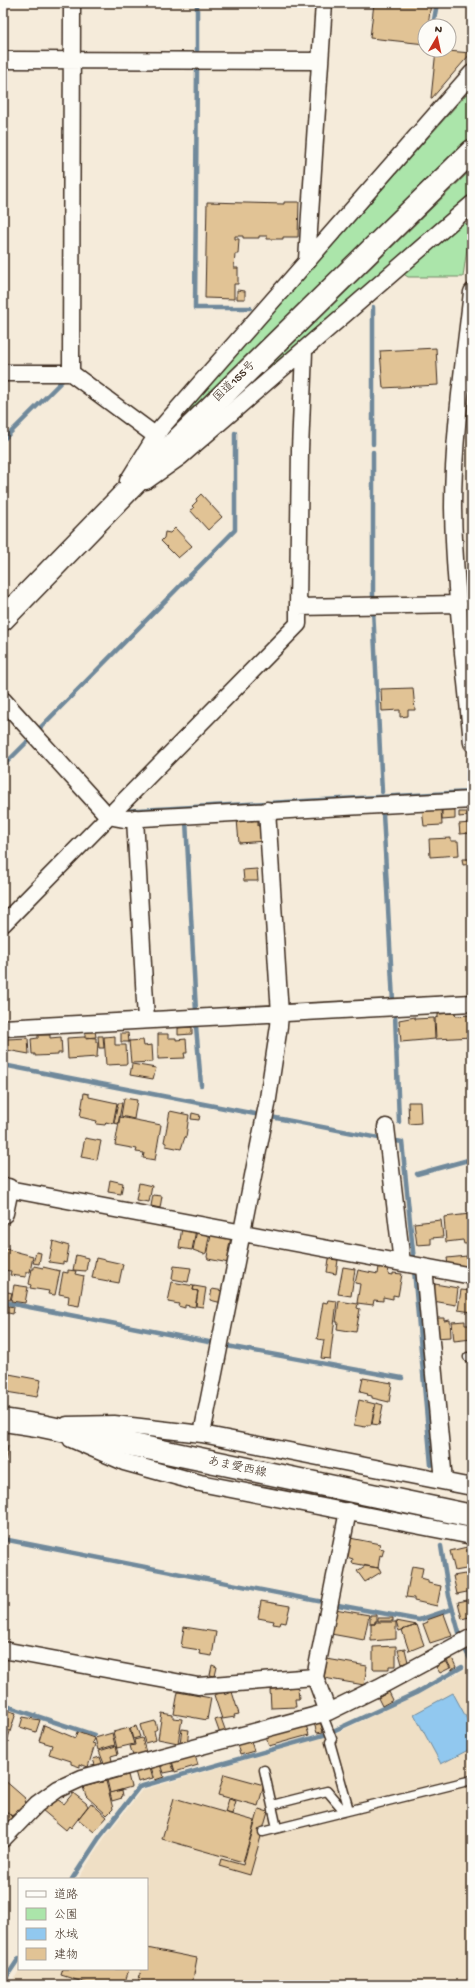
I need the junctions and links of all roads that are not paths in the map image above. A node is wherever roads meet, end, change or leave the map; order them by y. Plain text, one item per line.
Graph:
1 (72, 3) edge
2 (324, 3) edge
3 (3, 60) edge
4 (71, 61) junction
5 (320, 61) junction
6 (472, 73) edge
7 (472, 150) edge
8 (472, 204) edge
9 (307, 260) junction
10 (472, 292) edge
11 (304, 351) junction
12 (3, 373) edge
13 (71, 373) junction
14 (156, 436) junction
15 (113, 506) junction
16 (459, 604) junction
17 (298, 607) junction
18 (3, 619) edge
19 (3, 700) edge
20 (472, 743) edge
21 (472, 800) edge
22 (267, 810) junction
23 (108, 816) junction
24 (135, 818) junction
25 (3, 924) edge
26 (472, 1003) edge
27 (280, 1014) junction
28 (146, 1020) junction
29 (3, 1028) edge
30 (387, 1136) dead end
31 (5, 1189) edge
32 (3, 1213) edge
33 (242, 1232) junction
34 (412, 1265) junction
35 (472, 1276) edge
36 (3, 1420) edge
37 (42, 1426) junction
38 (202, 1434) junction
39 (444, 1481) junction
40 (472, 1487) edge
41 (348, 1511) junction
42 (472, 1516) edge
43 (472, 1536) edge
44 (472, 1637) edge
45 (3, 1650) edge
46 (315, 1677) junction
47 (325, 1713) junction
48 (264, 1770) dead end
49 (472, 1780) edge
50 (272, 1805) junction
51 (346, 1810) junction
52 (277, 1828) junction
53 (262, 1832) dead end
54 (3, 1839) edge

1 - 4 street
2 - 5 street
3 - 4 street
4 - 5 street
4 - 13 street
5 - 9 street
6 - 9 street
7 - 15 main road, 国道155号
8 - 11 street
9 - 14 street
10 - 16 street
11 - 15 street
11 - 17 street
12 - 13 street
13 - 14 street
14 - 15 street
15 - 18 main road, 国道155号
16 - 17 street
16 - 20 street
17 - 23 street
19 - 23 street
21 - 22 street
22 - 24 street
22 - 27 street
23 - 24 street
23 - 25 street
24 - 28 street
26 - 27 street
27 - 28 street
27 - 33 street
28 - 29 street
30 - 34 street
31 - 32 street
31 - 33 street
33 - 34 street
33 - 38 street
34 - 35 street
34 - 39 street
36 - 37 main road, あま愛西線
37 - 38 street
37 - 41 street
37 - 42 main road, あま愛西線
38 - 39 street
39 - 40 street
41 - 43 street
41 - 46 street
44 - 47 street
45 - 46 street
46 - 47 street
47 - 51 lane
47 - 54 street
48 - 50 lane
49 - 51 lane
50 - 51 lane
50 - 52 lane
51 - 52 lane
52 - 53 lane

